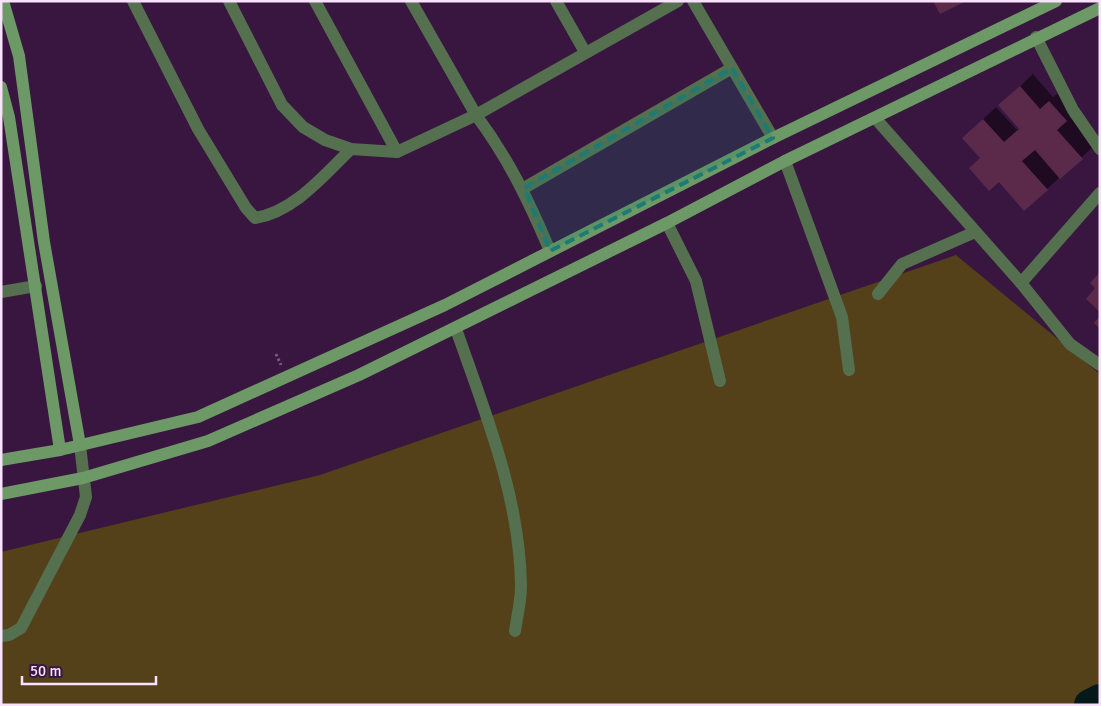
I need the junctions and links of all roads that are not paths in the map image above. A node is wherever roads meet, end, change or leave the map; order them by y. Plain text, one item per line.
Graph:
1 (3, 1) edge
2 (133, 1) edge
3 (229, 1) edge
4 (315, 1) edge
5 (411, 1) edge
6 (556, 1) edge
7 (678, 1) edge
8 (693, 1) edge
9 (1056, 1) edge
10 (1100, 8) edge
11 (1036, 37) junction
12 (585, 52) junction
13 (732, 68) junction
14 (1, 87) edge
15 (476, 115) junction
16 (876, 119) junction
17 (773, 138) junction
18 (351, 149) junction
19 (1100, 149) edge
20 (397, 152) junction
21 (785, 161) junction
22 (524, 188) junction
23 (1100, 193) edge
24 (667, 223) junction
25 (975, 232) junction
26 (550, 251) junction
27 (1021, 284) junction
28 (36, 286) junction
29 (1, 292) edge
30 (878, 294) dead end
31 (456, 329) junction
32 (1100, 365) edge
33 (849, 370) dead end
34 (720, 381) dead end
35 (80, 445) junction
36 (60, 450) junction
37 (1, 460) edge
38 (83, 478) junction
39 (1, 494) edge
40 (515, 631) dead end
41 (1, 636) edge

1 - 35 main road
2 - 18 street
3 - 18 street
4 - 20 street
5 - 15 street
6 - 12 street
7 - 12 street
8 - 13 street
9 - 17 main road
10 - 11 main road
11 - 16 main road
11 - 19 street
12 - 15 street
13 - 17 street
13 - 22 street
14 - 28 main road
15 - 20 street
15 - 22 street
16 - 21 main road
16 - 25 street
17 - 26 main road
18 - 20 street
21 - 24 main road
21 - 33 street
22 - 26 street
23 - 27 street
24 - 31 main road
24 - 34 street
25 - 27 street
25 - 30 street
26 - 35 main road
27 - 32 street
28 - 29 street
28 - 36 main road
31 - 38 main road
31 - 40 street
35 - 36 main road
35 - 38 street
36 - 37 main road
38 - 39 main road
38 - 41 street

